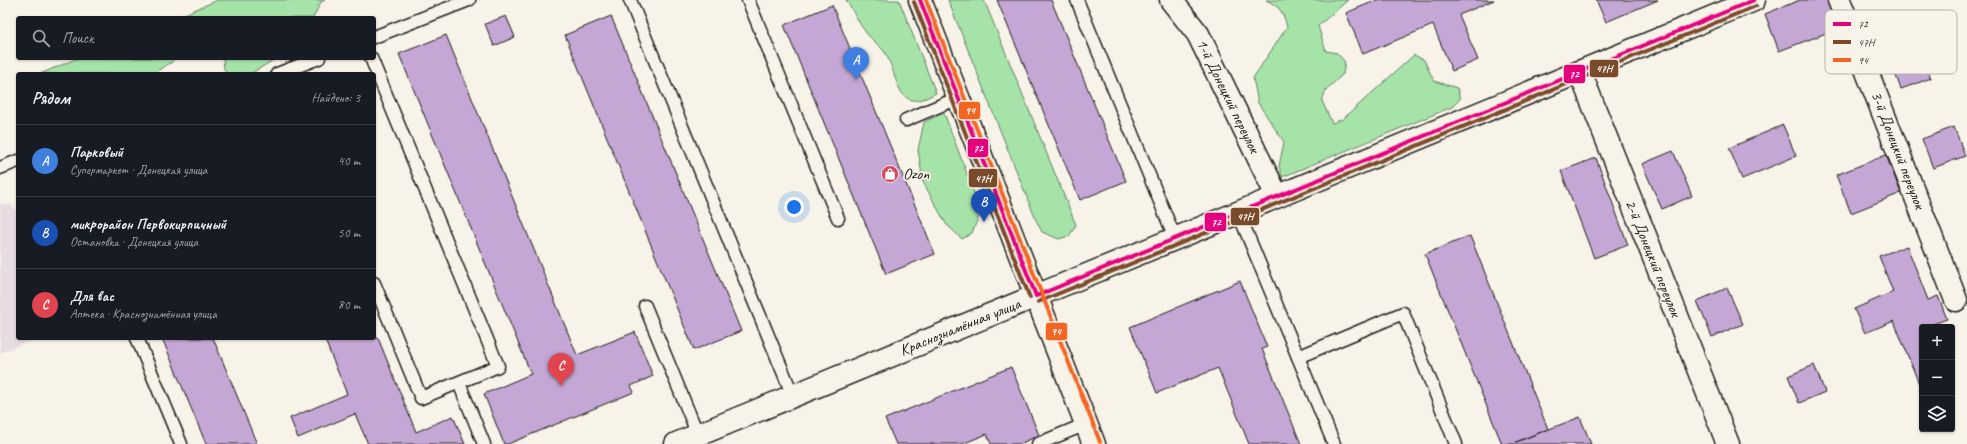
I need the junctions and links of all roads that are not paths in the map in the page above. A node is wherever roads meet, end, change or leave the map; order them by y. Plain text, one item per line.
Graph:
1 (469, 0) edge
2 (630, 0) edge
3 (748, 0) edge
4 (920, 0) edge
5 (1077, 0) edge
6 (1171, 0) edge
7 (1754, 0) edge
8 (1839, 0) edge
9 (1843, 10) edge
10 (376, 36) edge
11 (314, 60) edge
12 (372, 60) edge
13 (282, 72) edge
14 (1580, 72) junction
15 (1868, 74) edge
16 (958, 98) junction
17 (906, 120) dead end
18 (16, 162) edge
19 (0, 168) edge
20 (1277, 196) junction
21 (1238, 212) junction
22 (838, 218) dead end
23 (1175, 238) junction
24 (376, 288) edge
25 (1036, 296) junction
26 (1956, 300) dead end
27 (645, 306) dead end
28 (138, 340) edge
29 (1298, 357) junction
30 (459, 382) junction
31 (793, 396) junction
32 (1090, 434) edge
33 (698, 435) junction
34 (181, 444) edge
35 (484, 444) edge
36 (676, 444) edge
37 (1038, 444) edge
38 (1334, 444) edge
39 (1456, 444) edge
40 (1728, 444) edge

1 - 10 lane
2 - 31 lane
3 - 22 lane
4 - 16 street
5 - 23 lane
6 - 20 street, 1-й Донецкий переулок
7 - 14 street, Краснознамённая улица
8 - 9 street, 3-й Донецкий переулок
11 - 13 lane
12 - 30 lane
14 - 20 street, Краснознамённая улица
14 - 40 street, 2-й Донецкий переулок
15 - 26 street, 3-й Донецкий переулок
16 - 17 lane
16 - 25 street
18 - 19 lane
20 - 21 street, Краснознамённая улица
21 - 23 street, Краснознамённая улица
21 - 29 lane
23 - 25 street, Краснознамённая улица
24 - 30 lane
25 - 31 street, Краснознамённая улица
25 - 32 street
27 - 33 lane
28 - 34 lane
29 - 38 lane
29 - 39 lane
30 - 35 lane
31 - 33 street, Краснознамённая улица
32 - 37 lane
33 - 36 street, Краснознамённая улица

